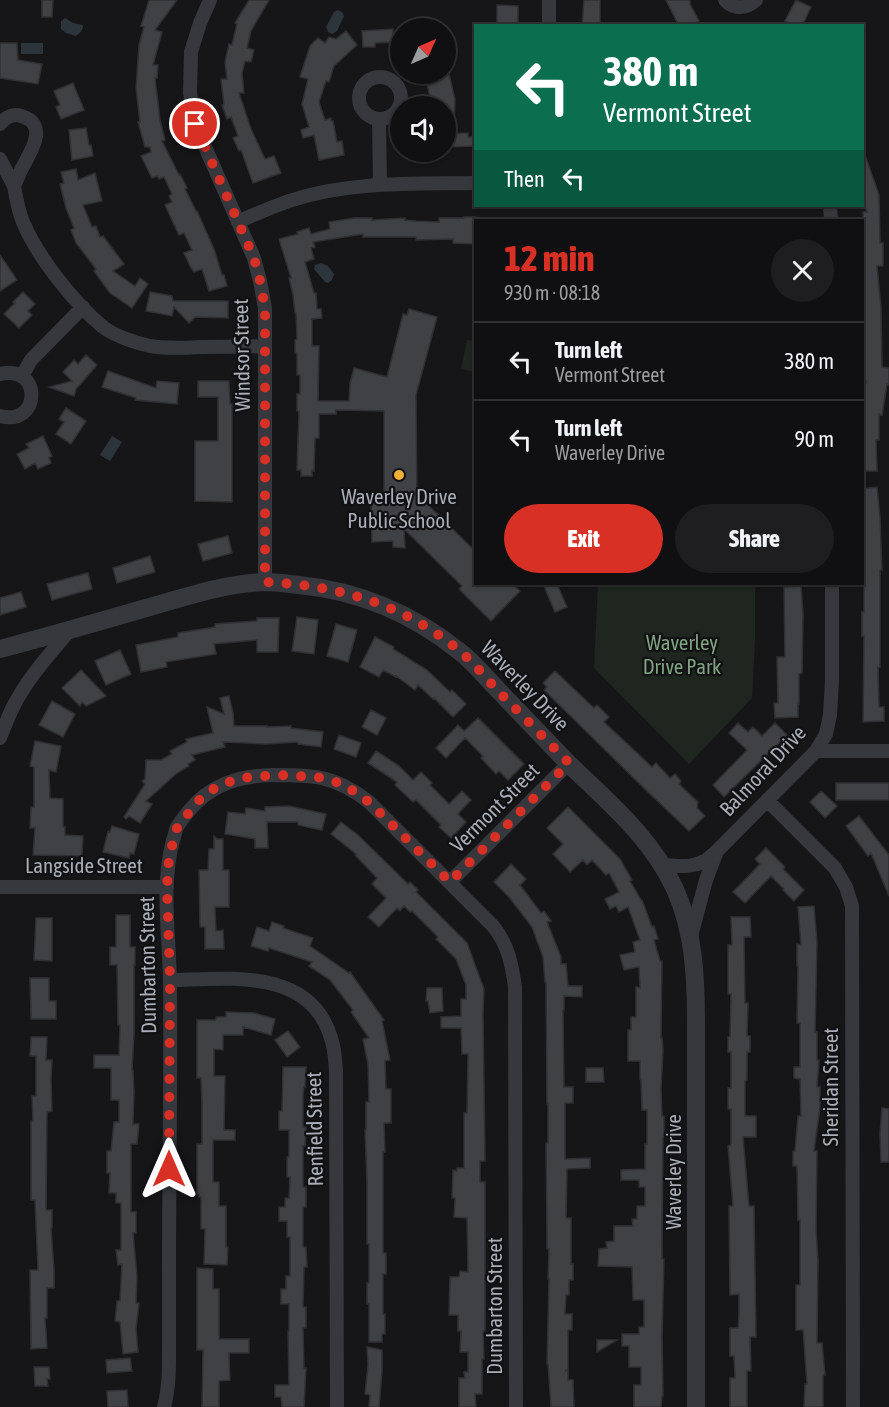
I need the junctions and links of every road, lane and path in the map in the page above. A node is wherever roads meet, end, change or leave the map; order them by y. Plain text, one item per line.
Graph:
1 (210, 0) edge
2 (549, 0) edge
3 (725, 0) edge
4 (756, 0) edge
5 (549, 24) edge
6 (380, 119) dead end
7 (0, 124) edge
8 (0, 159) edge
9 (474, 183) edge
10 (380, 185) junction
11 (14, 186) junction
12 (238, 222) junction
13 (83, 307) junction
14 (265, 346) junction
15 (0, 374) edge
16 (22, 376) junction
17 (0, 416) edge
18 (265, 582) junction
19 (831, 585) edge
20 (69, 631) junction
21 (0, 649) edge
22 (0, 738) edge
23 (816, 751) junction
24 (889, 751) edge
25 (569, 763) junction
26 (766, 800) junction
27 (718, 850) junction
28 (663, 865) junction
29 (450, 882) junction
30 (167, 887) junction
31 (0, 888) edge
32 (690, 938) junction
33 (170, 980) junction
34 (164, 1407) edge
35 (337, 1407) edge
36 (516, 1407) edge
37 (696, 1407) edge
38 (853, 1407) edge

1 - 12 street, Windsor Street
2 - 5 street
3 - 4 street
6 - 10 street
7 - 11 street
8 - 11 street
9 - 10 street
10 - 12 street
11 - 13 street
12 - 14 street, Windsor Street
13 - 14 street
13 - 16 street
14 - 18 street, Windsor Street
15 - 16 street
16 - 17 street
18 - 20 street, Waverley Drive
18 - 25 street, Waverley Drive
19 - 23 street, Balmoral Drive
20 - 21 street, Waverley Drive
20 - 22 street
23 - 24 street
23 - 26 street, Balmoral Drive
25 - 28 street, Waverley Drive
25 - 29 street, Vermont Street
26 - 27 street, Balmoral Drive
26 - 38 street, Sheridan Street
27 - 28 street, Balmoral Drive
27 - 32 street, Waverley Drive
28 - 32 street, Waverley Drive
29 - 30 street, Dumbarton Street
29 - 36 street, Dumbarton Street
30 - 31 street, Langside Street
30 - 33 street, Dumbarton Street
32 - 37 street, Waverley Drive
33 - 34 street, Dumbarton Street
33 - 35 street, Renfield Street

